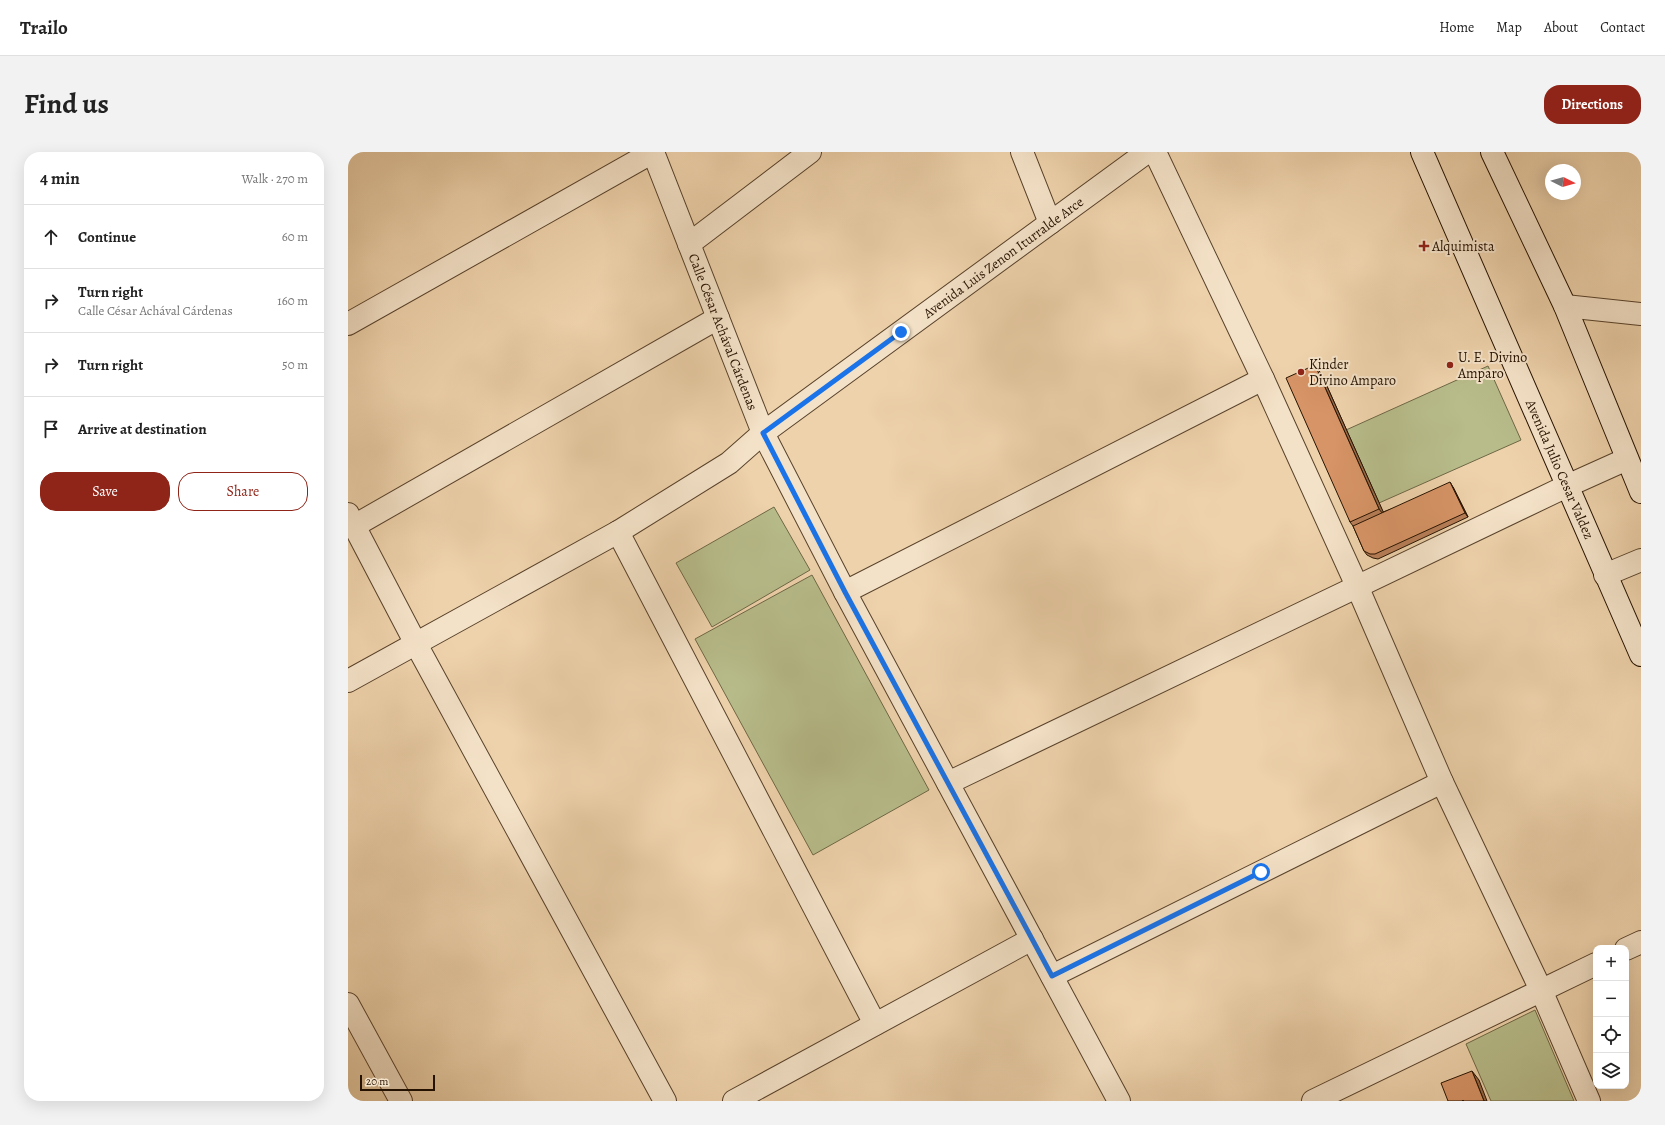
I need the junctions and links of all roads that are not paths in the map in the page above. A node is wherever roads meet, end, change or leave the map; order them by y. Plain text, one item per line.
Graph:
1 (653, 152) edge
2 (810, 152) edge
3 (1022, 152) edge
4 (1147, 152) edge
5 (1155, 152) edge
6 (1422, 152) edge
7 (1492, 152) edge
8 (1050, 223) junction
9 (689, 244) junction
10 (1564, 306) junction
11 (1641, 314) edge
12 (718, 318) junction
13 (348, 324) edge
14 (1263, 379) junction
15 (763, 433) junction
16 (1627, 459) junction
17 (1567, 486) junction
18 (1641, 492) edge
19 (351, 520) edge
20 (618, 532) junction
21 (1641, 560) edge
22 (1605, 575) junction
23 (1357, 586) junction
24 (845, 592) junction
25 (416, 644) junction
26 (1641, 655) edge
27 (348, 681) edge
28 (1442, 782) junction
29 (948, 784) junction
30 (1032, 939) junction
31 (1641, 942) edge
32 (1629, 948) edge
33 (1593, 965) edge
34 (1052, 976) junction
35 (1541, 990) junction
36 (348, 1004) edge
37 (875, 1024) junction
38 (396, 1099) edge
39 (665, 1101) edge
40 (734, 1101) edge
41 (1119, 1101) edge
42 (1313, 1101) edge
43 (1589, 1101) edge

1 - 9 street, Calle César Achával Cárdenas
1 - 13 street
2 - 9 street
3 - 8 street
4 - 8 street, Avenida Luis Zenon Iturralde Arce
5 - 14 street
6 - 17 street, Avenida Julio Cesar Valdez
7 - 10 street
8 - 15 street, Avenida Luis Zenon Iturralde Arce
9 - 12 street, Calle César Achával Cárdenas
10 - 11 street
10 - 16 street
12 - 15 street, Calle César Achával Cárdenas
12 - 19 street
14 - 23 street
14 - 24 street
15 - 20 street, Avenida Luis Zenon Iturralde Arce
15 - 24 street, Calle César Achával Cárdenas
16 - 17 street
16 - 18 street
17 - 22 street, Avenida Julio Cesar Valdez
17 - 23 street
19 - 25 street
20 - 25 street, Avenida Luis Zenon Iturralde Arce
20 - 37 street
21 - 22 street
22 - 26 street, Avenida Julio Cesar Valdez
23 - 28 street
23 - 29 street
24 - 29 street, Calle César Achával Cárdenas
25 - 27 street, Avenida Luis Zenon Iturralde Arce
25 - 39 street
28 - 34 street
28 - 35 street
29 - 30 street, Calle César Achával Cárdenas
30 - 34 street, Calle César Achával Cárdenas
30 - 37 street
31 - 32 street
33 - 35 street
34 - 41 street, Calle César Achával Cárdenas
35 - 42 street
35 - 43 street
36 - 38 street
37 - 40 street

